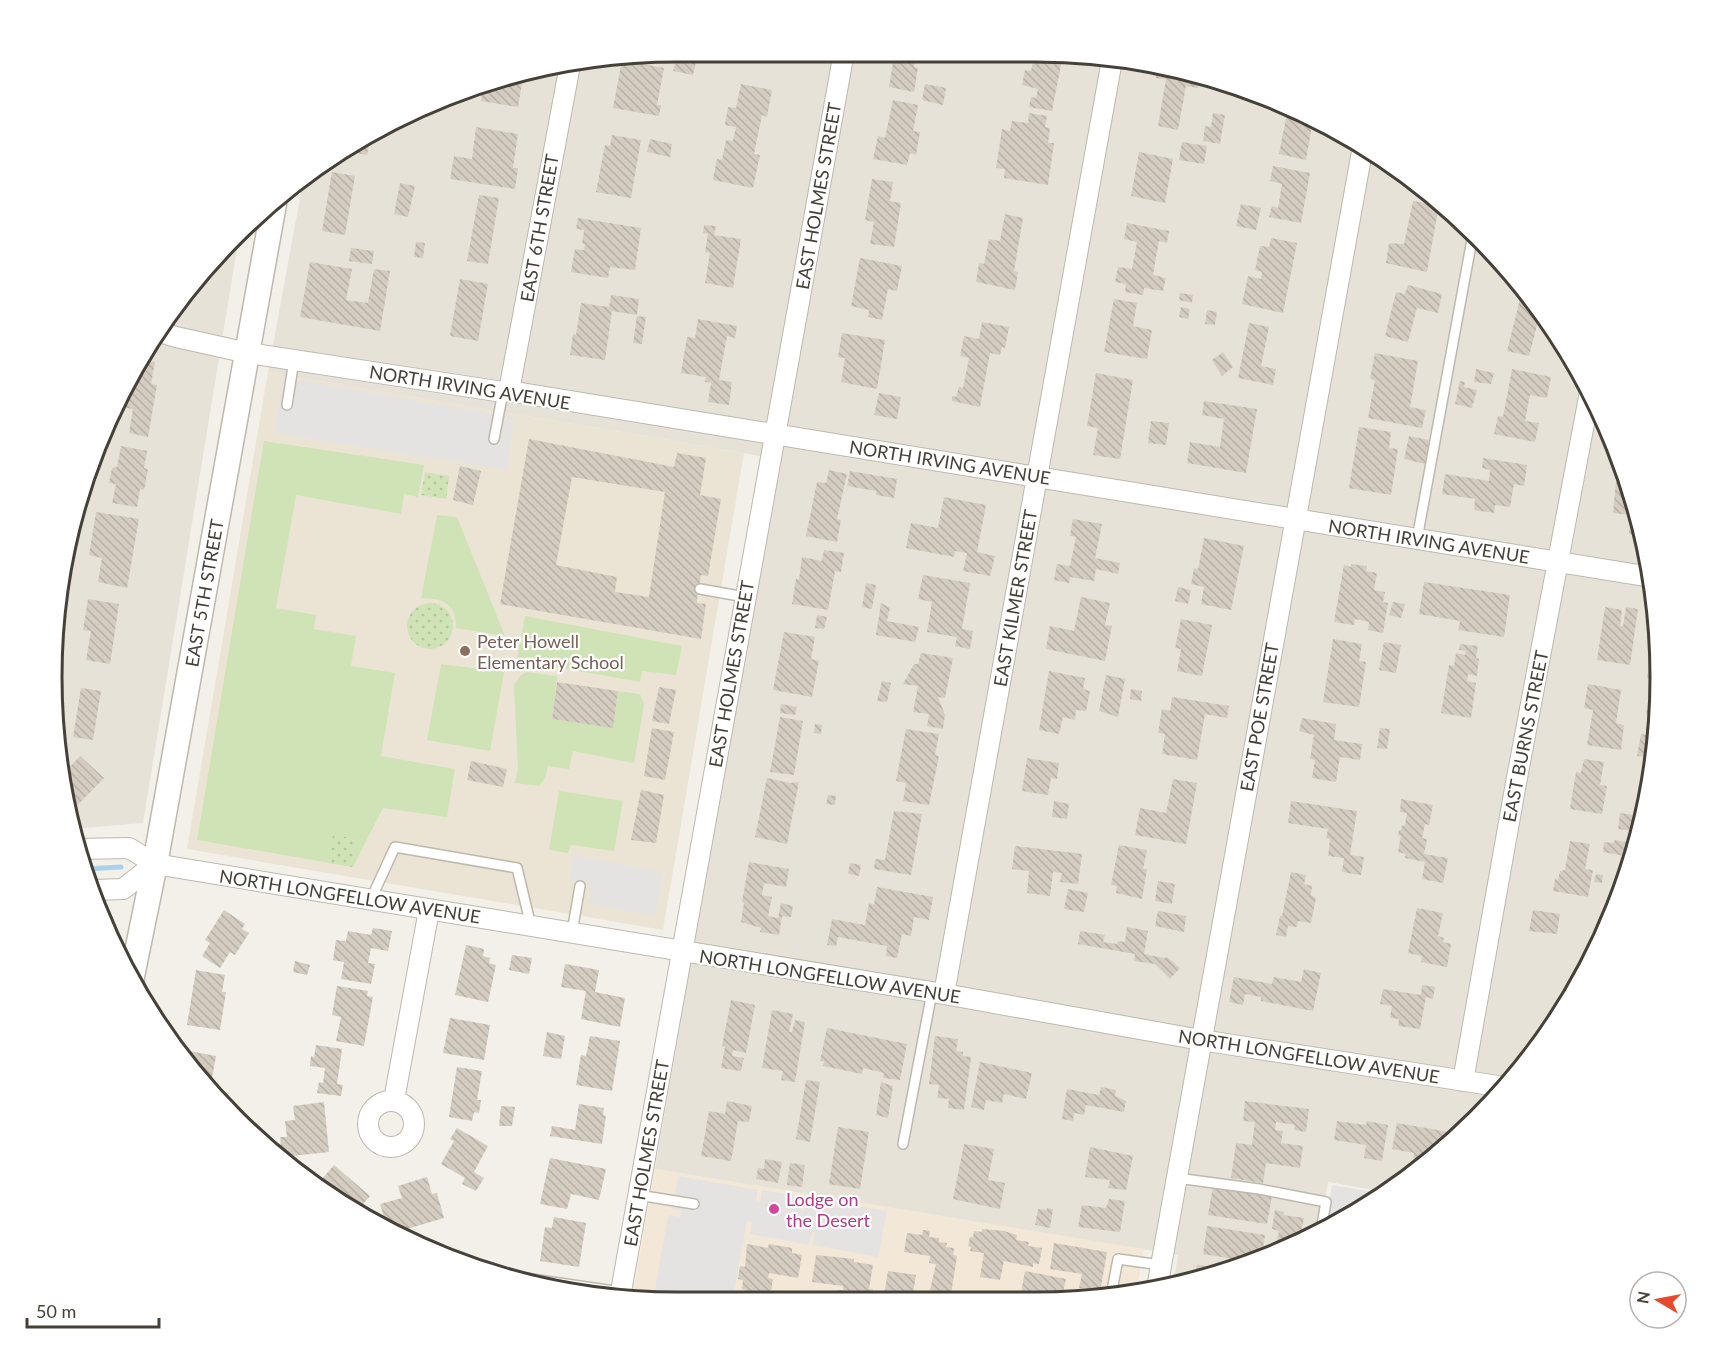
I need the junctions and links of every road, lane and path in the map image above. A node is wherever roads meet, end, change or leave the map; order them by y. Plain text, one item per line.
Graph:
1 (842, 62) edge
2 (1111, 67) edge
3 (569, 71) edge
4 (1361, 155) edge
5 (272, 213) edge
6 (1471, 243) edge
7 (166, 334) edge
8 (248, 353) junction
9 (294, 360) junction
10 (506, 391) junction
11 (287, 405) dead end
12 (1587, 406) edge
13 (774, 433) junction
14 (494, 439) dead end
15 (1037, 476) junction
16 (1294, 519) junction
17 (1418, 539) junction
18 (1558, 563) junction
19 (1642, 575) edge
20 (700, 589) dead end
21 (745, 597) junction
22 (86, 849) edge
23 (155, 864) junction
24 (580, 886) dead end
25 (99, 890) edge
26 (371, 899) junction
27 (429, 910) junction
28 (531, 926) junction
29 (572, 932) junction
30 (682, 951) junction
31 (134, 966) edge
32 (938, 993) junction
33 (1201, 1040) junction
34 (1463, 1081) junction
35 (1495, 1086) edge
36 (394, 1100) dead end
37 (903, 1144) dead end
38 (1177, 1178) junction
39 (638, 1195) junction
40 (694, 1204) dead end
41 (1323, 1221) edge
42 (1161, 1265) junction
43 (1158, 1280) edge
44 (1113, 1287) edge
45 (621, 1289) edge

1 - 13 street, EAST HOLMES STREET
2 - 15 street, EAST KILMER STREET
3 - 10 street, EAST 6TH STREET
4 - 16 street, EAST POE STREET
5 - 8 street, EAST 5TH STREET
6 - 17 lane
7 - 8 street, NORTH IRVING AVENUE
8 - 9 street, NORTH IRVING AVENUE
8 - 23 street, EAST 5TH STREET
9 - 10 street, NORTH IRVING AVENUE
9 - 11 lane
10 - 13 street, NORTH IRVING AVENUE
10 - 14 lane
12 - 18 street, EAST BURNS STREET
13 - 15 street, NORTH IRVING AVENUE
13 - 21 street, EAST HOLMES STREET
15 - 16 street, NORTH IRVING AVENUE
15 - 32 street, EAST KILMER STREET
16 - 17 street, NORTH IRVING AVENUE
16 - 33 street, EAST POE STREET
17 - 18 street, NORTH IRVING AVENUE
18 - 19 street, NORTH IRVING AVENUE
18 - 34 street, EAST BURNS STREET
20 - 21 lane
21 - 30 street, EAST HOLMES STREET
22 - 23 street, NORTH LONGFELLOW AVENUE
23 - 25 street
23 - 26 street, NORTH LONGFELLOW AVENUE
23 - 31 street, EAST 5TH STREET
24 - 29 lane
26 - 27 street, NORTH LONGFELLOW AVENUE
26 - 28 lane
27 - 28 street, NORTH LONGFELLOW AVENUE
27 - 36 street
28 - 29 street, NORTH LONGFELLOW AVENUE
29 - 30 street, NORTH LONGFELLOW AVENUE
30 - 32 street, NORTH LONGFELLOW AVENUE
30 - 39 street, EAST HOLMES STREET
32 - 33 street, NORTH LONGFELLOW AVENUE
32 - 37 lane
33 - 34 street, NORTH LONGFELLOW AVENUE
33 - 38 street, EAST POE STREET
34 - 35 street, NORTH LONGFELLOW AVENUE
38 - 41 lane
38 - 42 street, EAST POE STREET
39 - 40 lane
39 - 45 street, EAST HOLMES STREET
42 - 43 street, EAST POE STREET
42 - 44 lane

